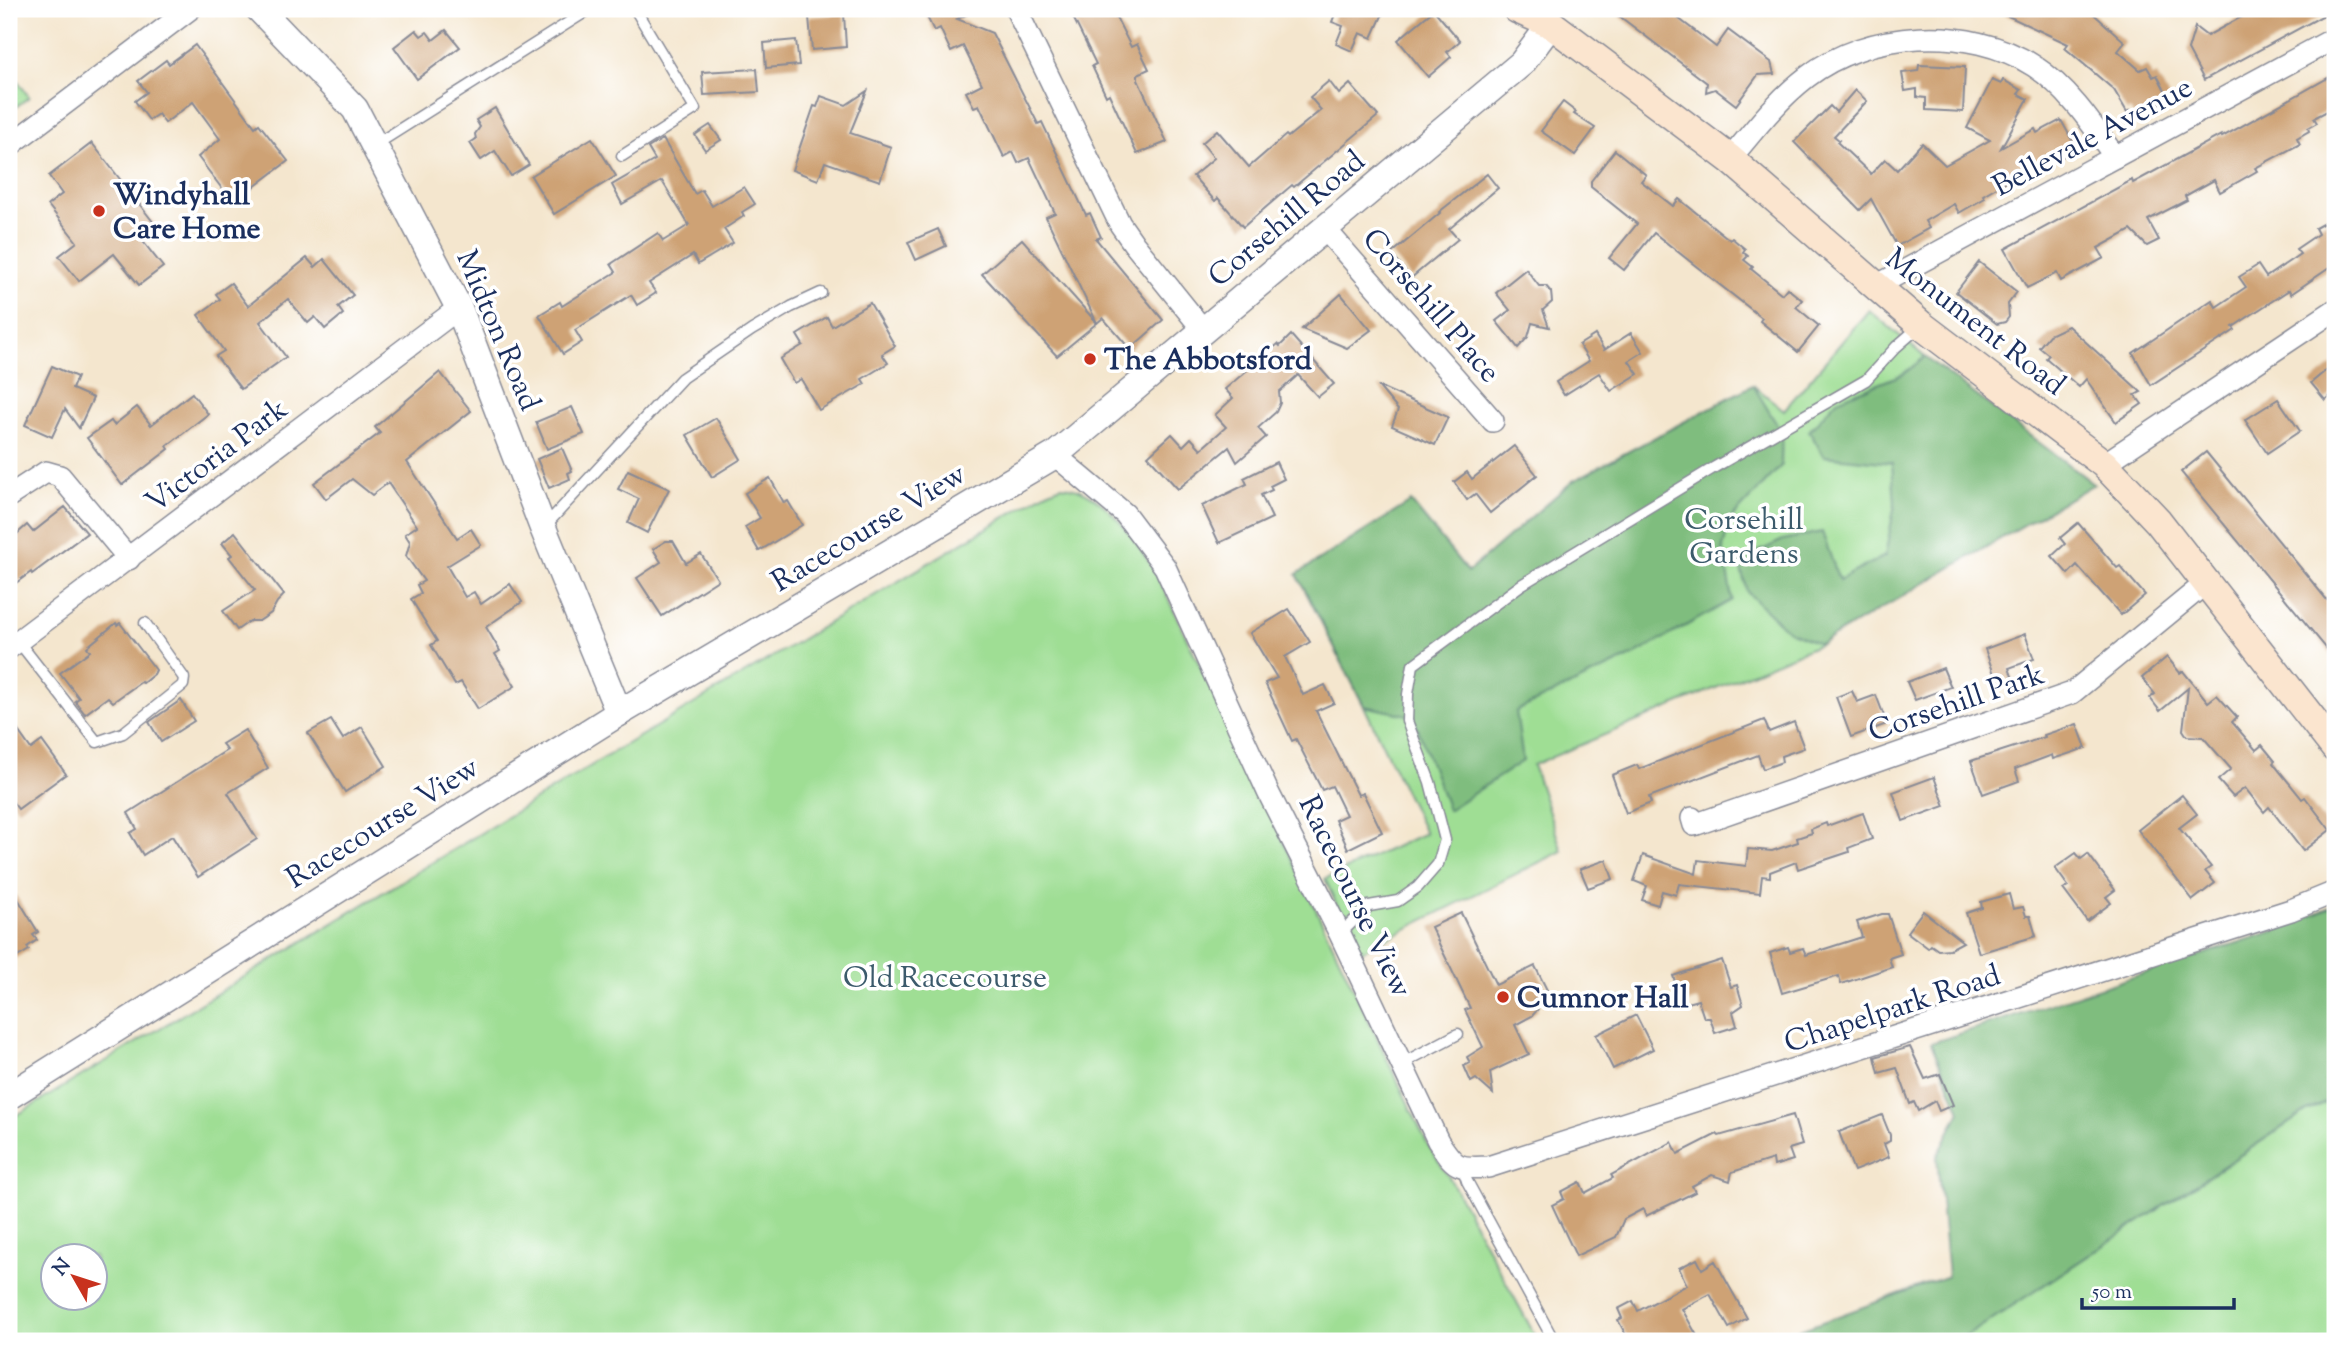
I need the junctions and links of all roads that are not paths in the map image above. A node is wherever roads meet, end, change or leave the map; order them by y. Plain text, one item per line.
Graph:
1 (190, 9) edge
2 (259, 9) edge
3 (590, 9) edge
4 (635, 9) edge
5 (1016, 9) edge
6 (1517, 9) edge
7 (1551, 24) junction
8 (2335, 38) edge
9 (9, 145) edge
10 (375, 145) junction
11 (622, 156) dead end
12 (2115, 157) junction
13 (1731, 159) junction
14 (1325, 229) junction
15 (1876, 286) junction
16 (821, 293) dead end
17 (459, 308) junction
18 (2335, 310) edge
19 (1921, 325) junction
20 (1203, 331) junction
21 (1493, 421) dead end
22 (1055, 455) junction
23 (2104, 464) junction
24 (9, 496) edge
25 (543, 528) junction
26 (129, 559) junction
27 (2207, 582) junction
28 (145, 623) dead end
29 (13, 644) edge
30 (619, 713) junction
31 (2335, 748) edge
32 (1695, 829) dead end
33 (2335, 892) edge
34 (1340, 934) junction
35 (1458, 1034) dead end
36 (1401, 1064) junction
37 (9, 1096) edge
38 (1463, 1168) junction
39 (1554, 1341) edge

1 - 9 street
2 - 10 street, Midton Road
3 - 10 lane
4 - 11 lane
5 - 20 street
6 - 7 main road, Monument Road
7 - 13 main road, Monument Road
7 - 14 street, Corsehill Road
8 - 12 street, Bellevale Avenue
10 - 17 street, Midton Road
12 - 13 street
12 - 15 street, Bellevale Avenue
13 - 15 main road, Monument Road
14 - 20 street, Corsehill Road
14 - 21 street, Corsehill Place
15 - 19 main road, Monument Road
16 - 25 lane
17 - 25 street, Midton Road
17 - 26 street, Victoria Park
18 - 23 street
19 - 23 main road, Monument Road
19 - 34 lane
20 - 22 street, Corsehill Road
22 - 30 street, Racecourse View
22 - 34 street, Racecourse View
23 - 27 main road, Monument Road
24 - 26 street
25 - 30 street, Midton Road
26 - 29 street, Victoria Park
27 - 31 main road, Monument Road
27 - 32 street, Corsehill Park
28 - 29 lane
30 - 37 street, Racecourse View
33 - 38 street, Chapelpark Road
34 - 36 street, Racecourse View
35 - 36 lane
36 - 38 street, Racecourse View
38 - 39 lane

